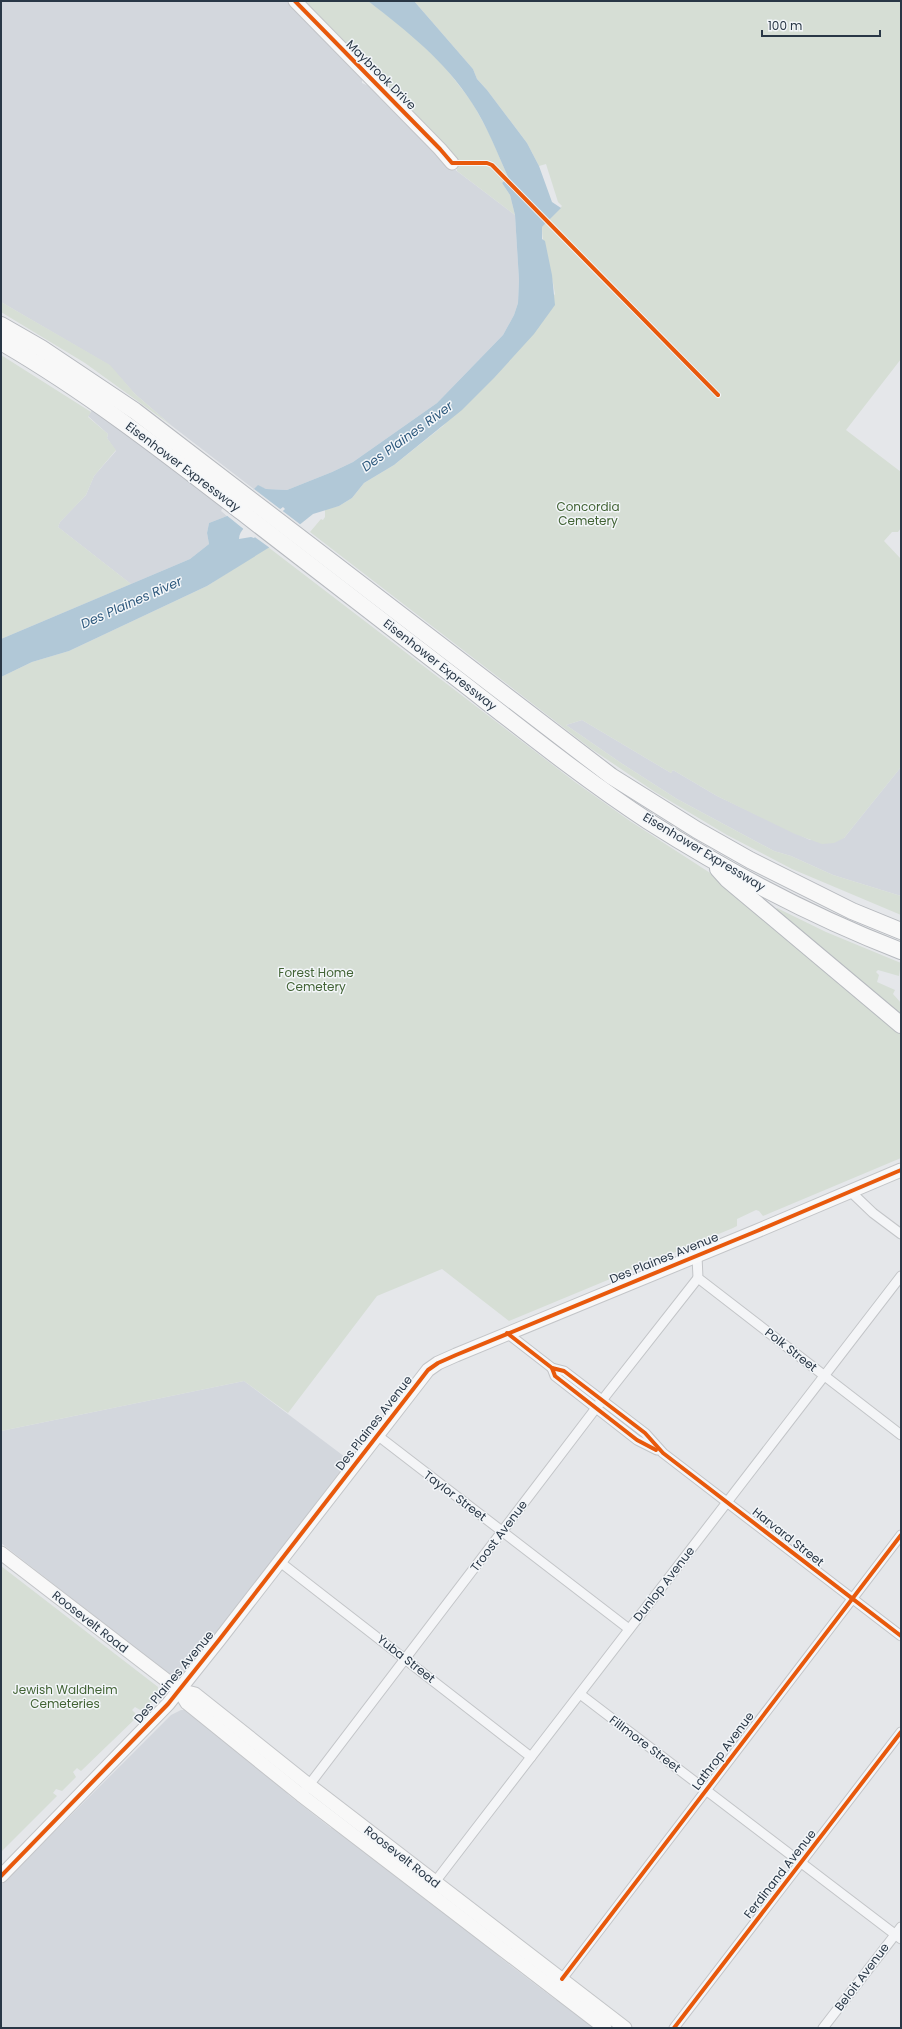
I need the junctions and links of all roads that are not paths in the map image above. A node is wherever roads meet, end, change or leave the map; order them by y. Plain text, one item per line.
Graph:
1 (295, 1) edge
2 (452, 163) dead end
3 (1, 325) edge
4 (1, 342) edge
5 (240, 501) junction
6 (296, 545) junction
7 (706, 856) junction
8 (852, 911) junction
9 (901, 919) edge
10 (901, 931) edge
11 (901, 951) edge
12 (901, 1024) edge
13 (901, 1170) edge
14 (850, 1191) junction
15 (901, 1234) edge
16 (696, 1256) junction
17 (901, 1276) edge
18 (698, 1278) junction
19 (507, 1333) junction
20 (824, 1376) junction
21 (599, 1404) junction
22 (377, 1435) junction
23 (901, 1435) edge
24 (727, 1502) junction
25 (503, 1532) junction
26 (901, 1535) edge
27 (1, 1553) edge
28 (280, 1562) junction
29 (852, 1598) junction
30 (629, 1630) junction
31 (901, 1636) edge
32 (406, 1660) junction
33 (179, 1690) junction
34 (580, 1694) junction
35 (901, 1732) edge
36 (531, 1757) junction
37 (305, 1790) junction
38 (706, 1790) junction
39 (801, 1863) junction
40 (1, 1876) edge
41 (433, 1889) junction
42 (901, 1927) edge
43 (898, 1937) edge
44 (562, 1979) junction
45 (605, 2028) edge
46 (625, 2028) edge
47 (674, 2028) edge
48 (823, 2028) edge

1 - 2 main road, Maybrook Drive
3 - 5 highway, Eisenhower Expressway
4 - 5 highway, Eisenhower Expressway
5 - 6 highway, Eisenhower Expressway
6 - 7 highway, Eisenhower Expressway
6 - 8 highway, Eisenhower Expressway
7 - 11 highway, Eisenhower Expressway
7 - 12 highway
8 - 9 highway
8 - 10 highway, Eisenhower Expressway
13 - 14 main road, Des Plaines Avenue
14 - 15 street
14 - 16 main road, Des Plaines Avenue
16 - 18 street
16 - 19 main road, Des Plaines Avenue
17 - 20 street, Dunlop Avenue
18 - 20 street, Polk Street
18 - 21 street, Troost Avenue
19 - 21 street, Harvard Street
19 - 22 main road, Des Plaines Avenue
20 - 23 street, Polk Street
20 - 24 street, Dunlop Avenue
21 - 24 street, Harvard Street
21 - 25 street, Troost Avenue
22 - 25 street, Taylor Street
22 - 28 main road, Des Plaines Avenue
24 - 29 street, Harvard Street
24 - 30 street, Dunlop Avenue
25 - 30 street, Taylor Street
25 - 32 street, Troost Avenue
26 - 29 street, Lathrop Avenue
27 - 33 main road, Roosevelt Road
28 - 32 street, Yuba Street
28 - 33 main road, Des Plaines Avenue
29 - 31 street, Harvard Street
29 - 38 street, Lathrop Avenue
30 - 34 street, Dunlop Avenue
32 - 36 street, Yuba Street
32 - 37 street, Troost Avenue
33 - 37 main road, Roosevelt Road
33 - 40 main road, Des Plaines Avenue
34 - 36 street, Dunlop Avenue
34 - 38 street, Fillmore Street
35 - 39 street, Ferdinand Avenue
36 - 41 street, Dunlop Avenue
37 - 41 main road, Roosevelt Road
38 - 39 street, Fillmore Street
38 - 44 street, Lathrop Avenue
39 - 43 street, Fillmore Street
39 - 47 street, Ferdinand Avenue
41 - 44 main road, Roosevelt Road
41 - 45 main road, Roosevelt Road
42 - 43 street, Beloit Avenue
43 - 48 street, Beloit Avenue
44 - 46 main road, Roosevelt Road

